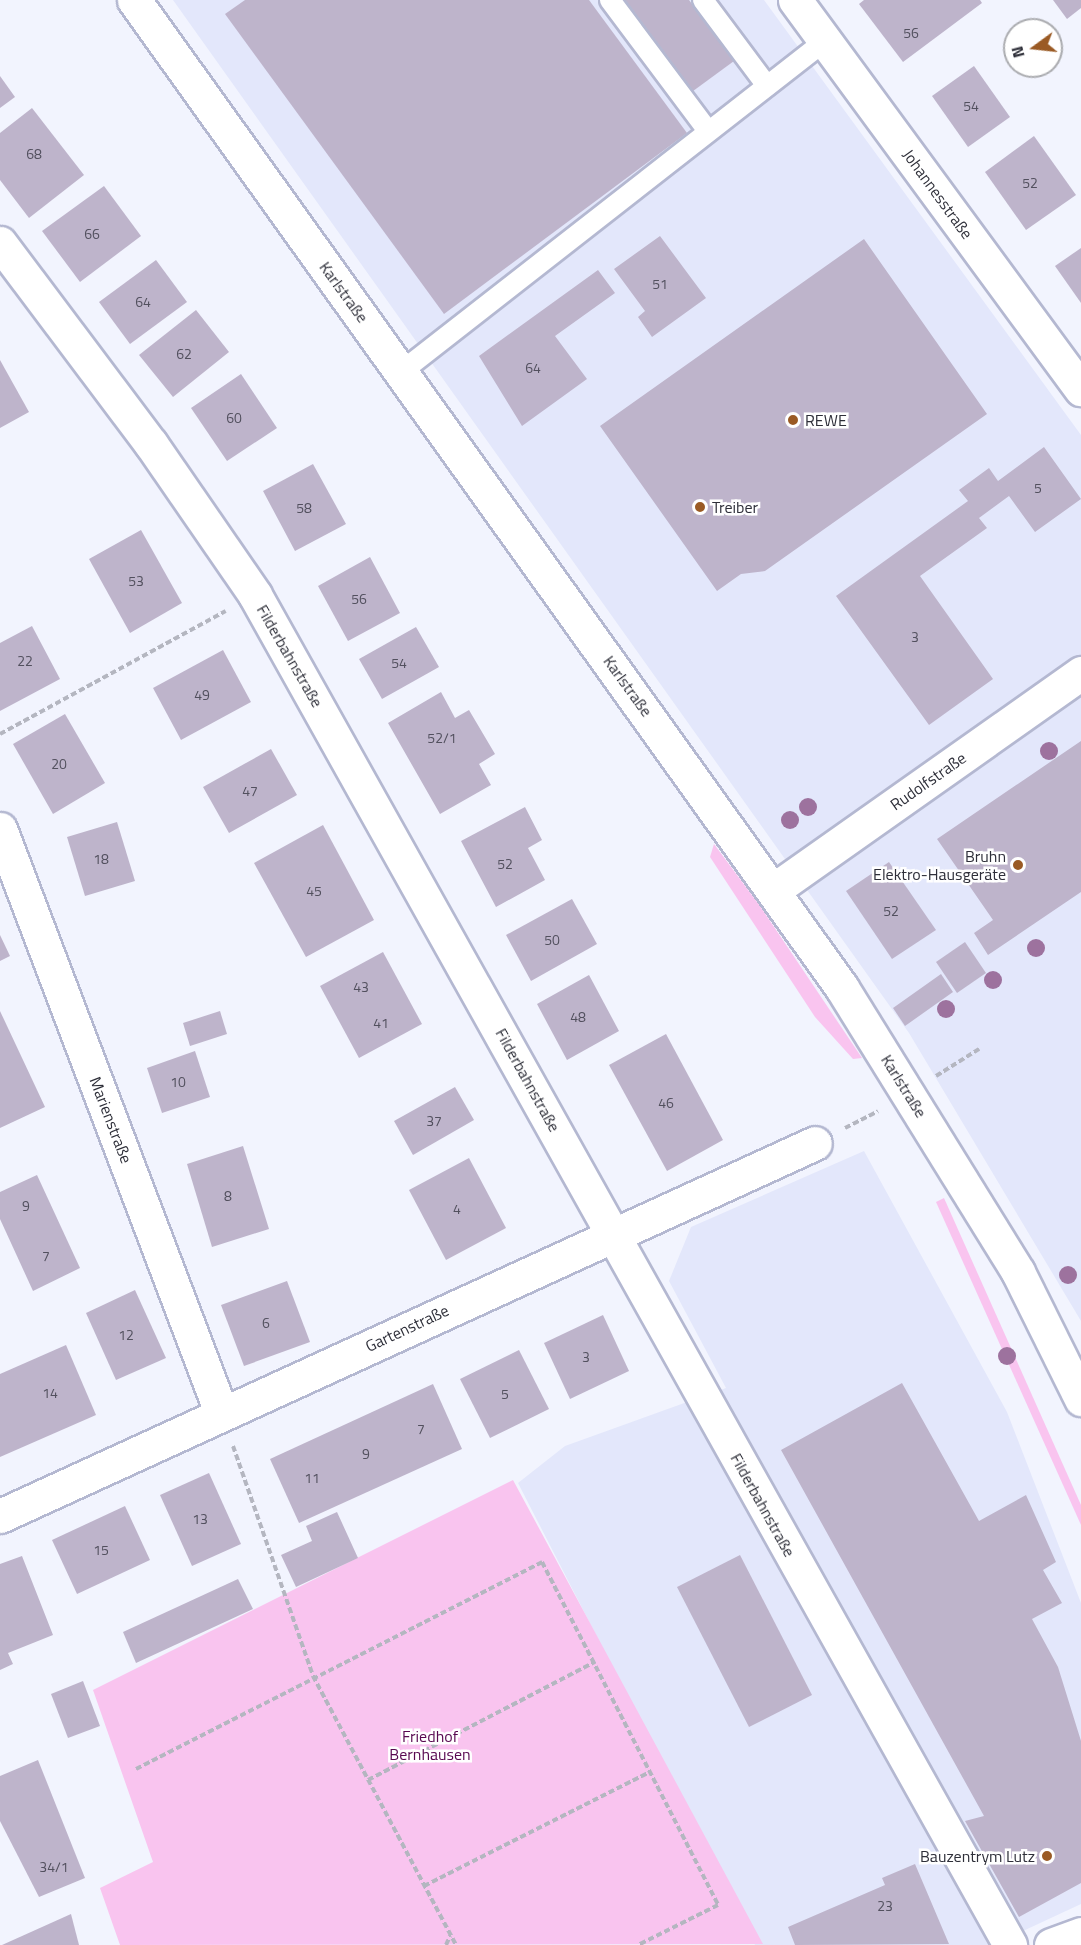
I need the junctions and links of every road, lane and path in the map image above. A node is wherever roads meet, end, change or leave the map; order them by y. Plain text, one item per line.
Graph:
1 (134, 0) edge
2 (610, 0) edge
3 (703, 0) edge
4 (795, 0) edge
5 (825, 41) junction
6 (767, 86) junction
7 (708, 131) junction
8 (0, 243) edge
9 (401, 372) junction
10 (1081, 389) edge
11 (255, 595) junction
12 (1081, 673) edge
13 (0, 734) edge
14 (0, 829) edge
15 (775, 889) junction
16 (979, 1050) dead end
17 (909, 1093) junction
18 (815, 1143) dead end
19 (611, 1233) junction
20 (1081, 1400) edge
21 (221, 1412) junction
22 (0, 1516) edge
23 (595, 1662) junction
24 (313, 1676) junction
25 (136, 1769) dead end
26 (650, 1772) junction
27 (368, 1780) junction
28 (424, 1886) junction
29 (1081, 1934) edge
30 (450, 1935) junction
31 (446, 1945) edge
32 (456, 1945) edge
33 (638, 1945) edge
34 (1010, 1945) edge
35 (1051, 1945) edge

1 - 9 street, Karlstraße
2 - 7 lane
3 - 6 lane
4 - 5 street, Johannesstraße
5 - 6 lane
5 - 10 street, Johannesstraße
6 - 7 lane
7 - 9 lane
8 - 11 street, Filderbahnstraße
9 - 15 street, Karlstraße
11 - 13 path
11 - 19 street, Filderbahnstraße
12 - 15 street, Rudolfstraße
14 - 21 street, Marienstraße
15 - 17 street, Karlstraße
16 - 17 path
17 - 20 street, Karlstraße
18 - 19 street, Gartenstraße
19 - 21 street, Gartenstraße
19 - 34 street, Filderbahnstraße
21 - 22 street, Gartenstraße
21 - 24 path
23 - 24 path
23 - 26 path
23 - 27 path
24 - 25 path
24 - 27 path
26 - 28 path
26 - 33 path
27 - 28 path
28 - 30 path
29 - 35 street
30 - 31 path
30 - 32 path

